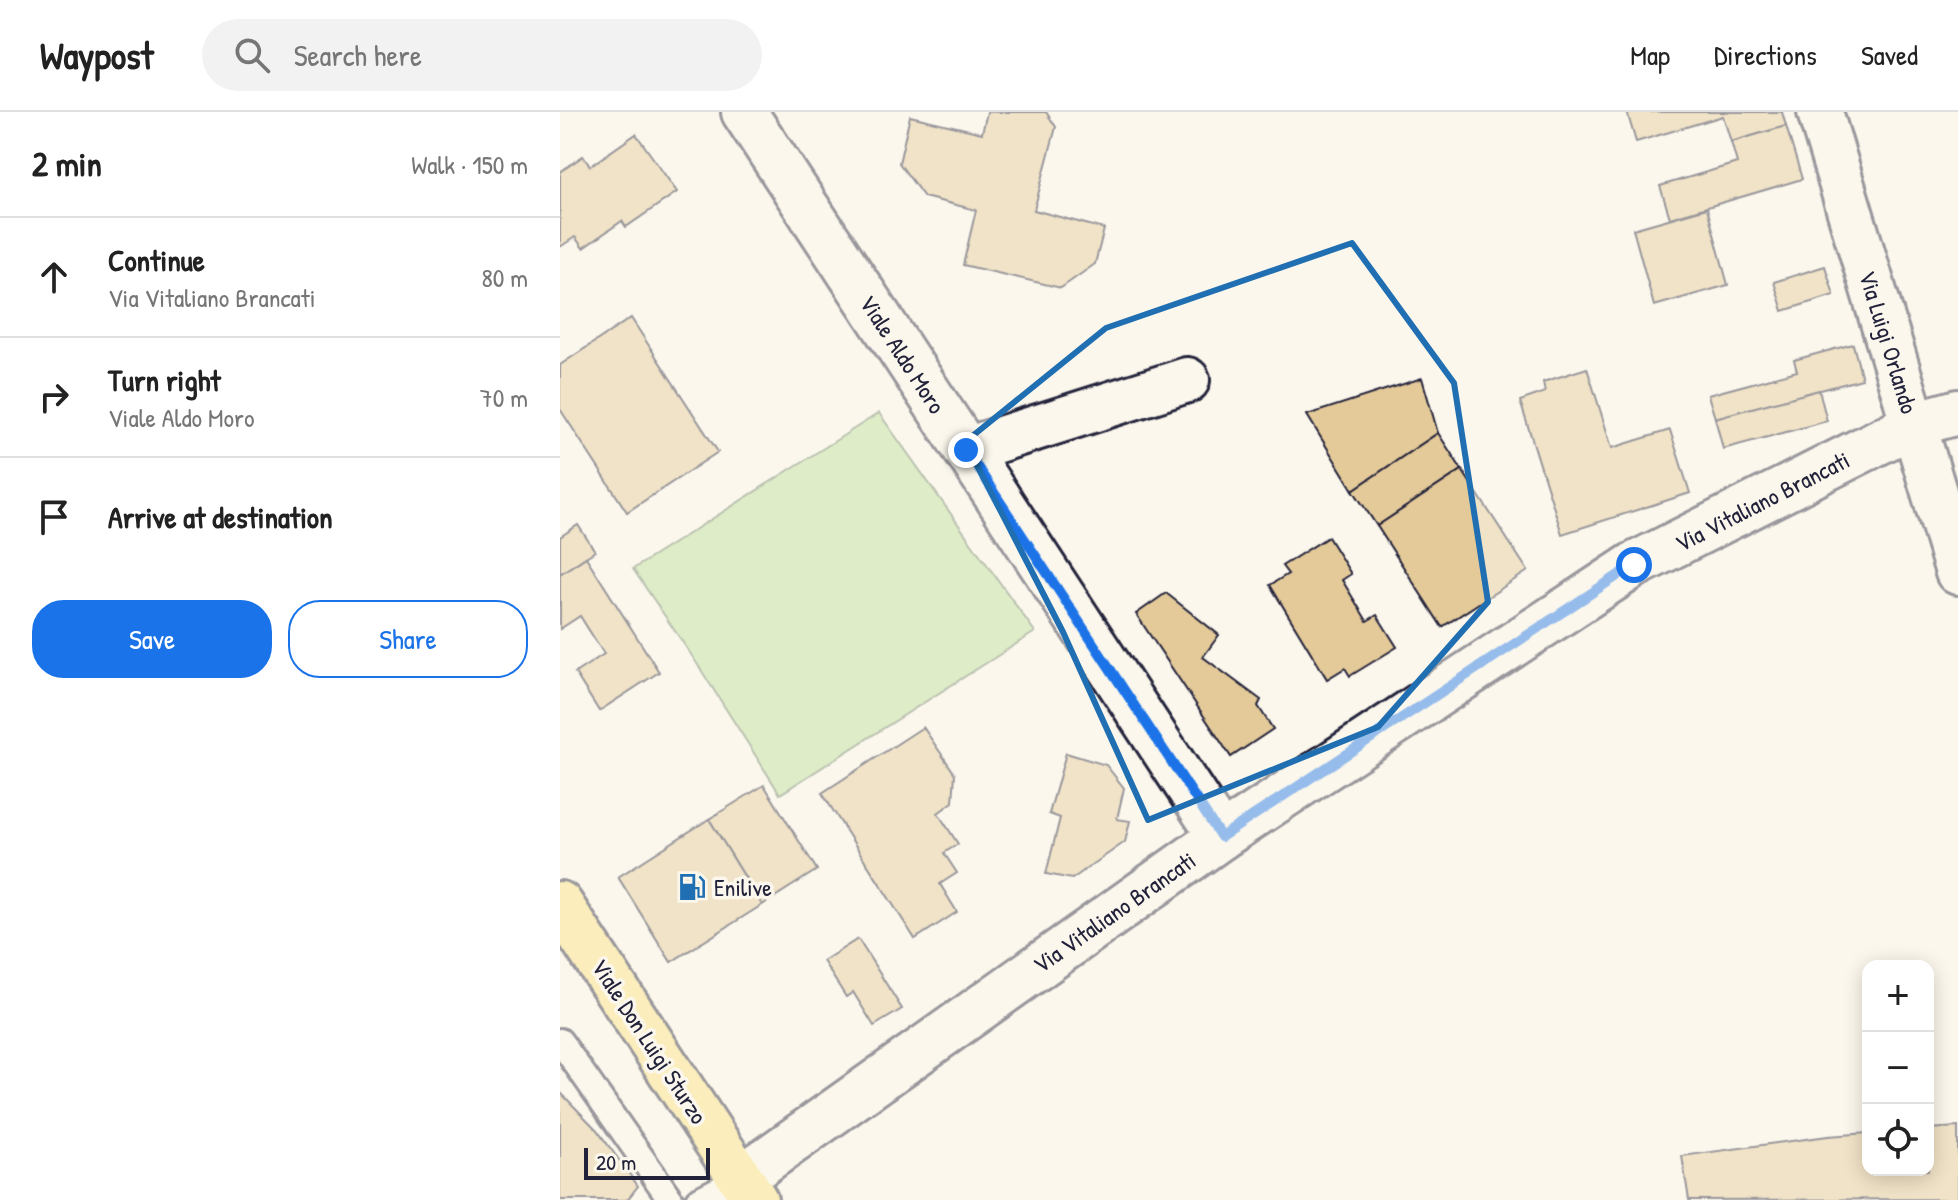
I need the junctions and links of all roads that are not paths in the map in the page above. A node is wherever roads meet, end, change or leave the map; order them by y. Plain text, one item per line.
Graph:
1 (744, 112) edge
2 (1820, 112) edge
3 (1187, 380) dead end
4 (1958, 412) edge
5 (1914, 424) junction
6 (966, 450) junction
7 (1958, 572) edge
8 (1221, 837) junction
9 (560, 904) edge
10 (560, 1041) edge
11 (748, 1189) edge
12 (671, 1200) edge
13 (698, 1200) edge

1 - 6 street, Viale Aldo Moro
2 - 5 street, Via Luigi Orlando
3 - 6 street
4 - 5 street, Via Vitaliano Brancati
5 - 7 street, Via Luigi Orlando
5 - 8 street, Via Vitaliano Brancati
6 - 8 street, Viale Aldo Moro
8 - 11 street, Via Vitaliano Brancati
9 - 11 main road, Viale Don Luigi Sturzo
10 - 12 lane
11 - 13 lane

